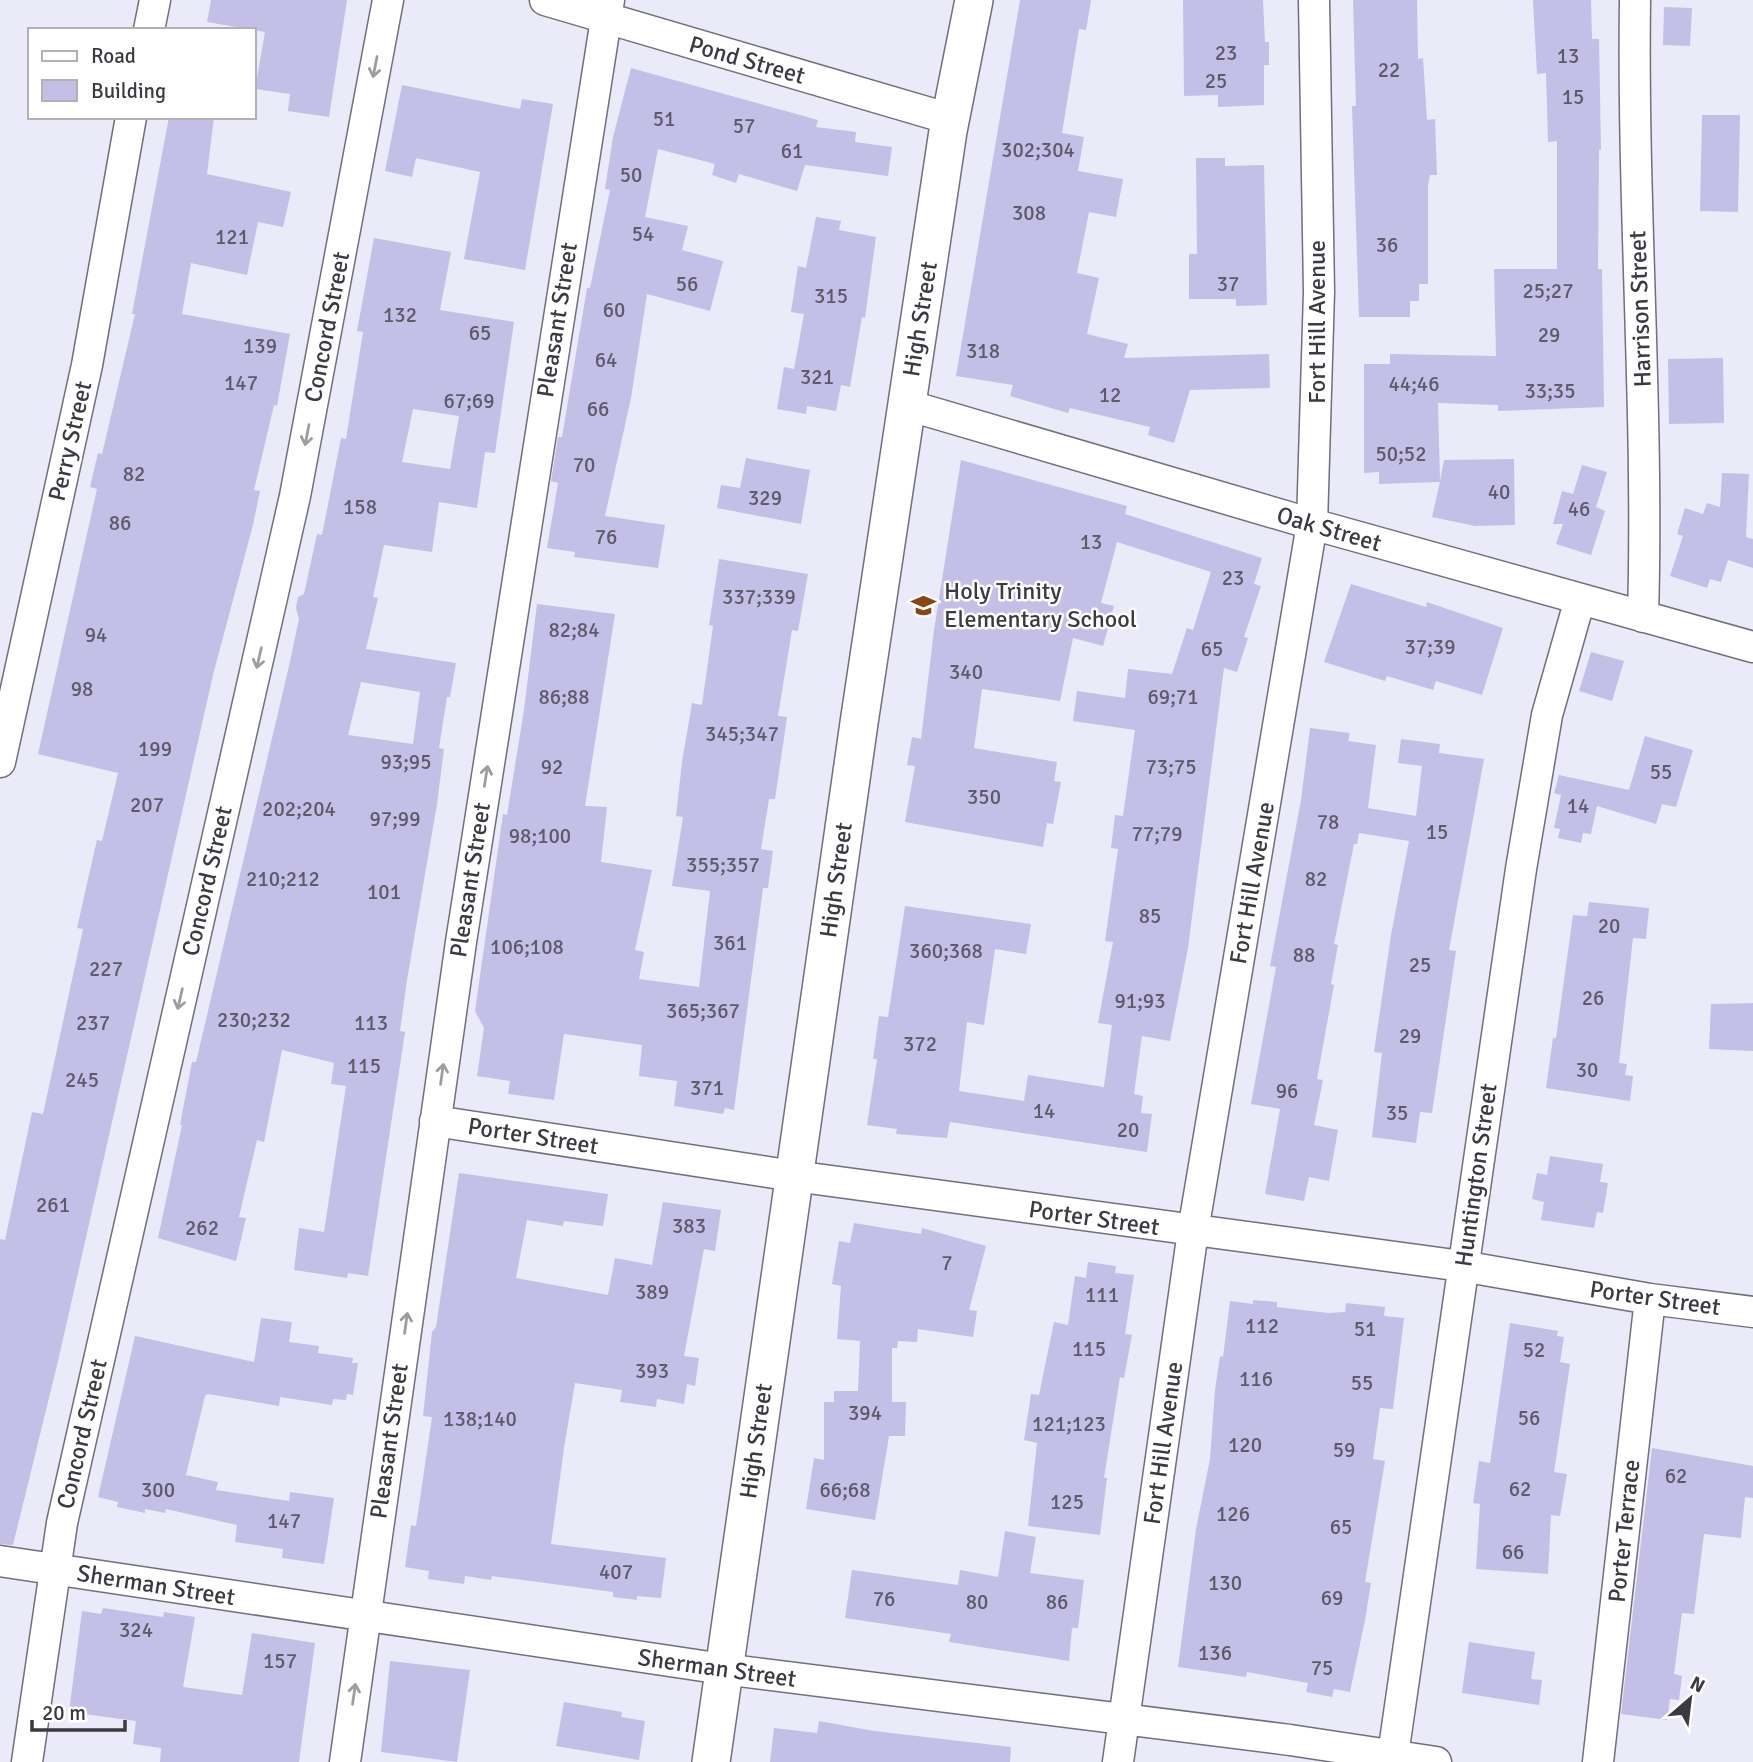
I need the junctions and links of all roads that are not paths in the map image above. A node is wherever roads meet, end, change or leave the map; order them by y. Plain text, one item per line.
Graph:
1 (155, 0) edge
2 (388, 0) edge
3 (545, 0) edge
4 (974, 0) edge
5 (1314, 0) edge
6 (1635, 0) edge
7 (607, 9) edge
8 (149, 28) edge
9 (131, 119) edge
10 (950, 119) junction
11 (907, 405) junction
12 (1312, 524) junction
13 (1580, 600) junction
14 (1643, 617) junction
15 (1753, 647) edge
16 (0, 762) edge
17 (435, 1121) junction
18 (794, 1176) junction
19 (1193, 1231) junction
20 (1462, 1266) junction
21 (1650, 1299) junction
22 (1753, 1312) edge
23 (0, 1561) edge
24 (55, 1569) junction
25 (364, 1617) junction
26 (723, 1669) junction
27 (1124, 1721) junction
28 (1393, 1755) junction
29 (27, 1762) edge
30 (345, 1762) edge
31 (711, 1762) edge
32 (1118, 1762) edge
33 (1436, 1762) edge
34 (1598, 1762) edge

1 - 8 street
2 -> 24 street, Concord Street
3 - 7 street, Pond Street
4 - 10 street, High Street
5 - 12 street, Fort Hill Avenue
6 - 14 street, Harrison Street
7 - 10 street, Pond Street
17 -> 7 street, Pleasant Street
9 - 16 street, Perry Street
10 - 11 street, High Street
11 - 12 street, Oak Street
11 - 18 street, High Street
12 - 13 street, Oak Street
12 - 19 street, Fort Hill Avenue
13 - 14 street, Oak Street
13 - 20 street, Huntington Street
14 - 15 street, Oak Street
17 - 18 street, Porter Street
25 -> 17 street, Pleasant Street
18 - 19 street, Porter Street
18 - 26 street, High Street
19 - 20 street, Porter Street
19 - 27 street, Fort Hill Avenue
20 - 21 street, Porter Street
20 - 28 street, Huntington Street
21 - 22 street, Porter Street
21 - 34 street, Porter Terrace
23 - 24 street, Sherman Street
24 - 25 street, Sherman Street
24 - 29 street, Concord Street
25 - 26 street, Sherman Street
30 -> 25 street, Pleasant Street
26 - 27 street, Sherman Street
26 - 31 street, High Street
27 - 28 street, Sherman Street
27 - 32 street, Fort Hill Avenue
28 - 33 street, Sherman Street

